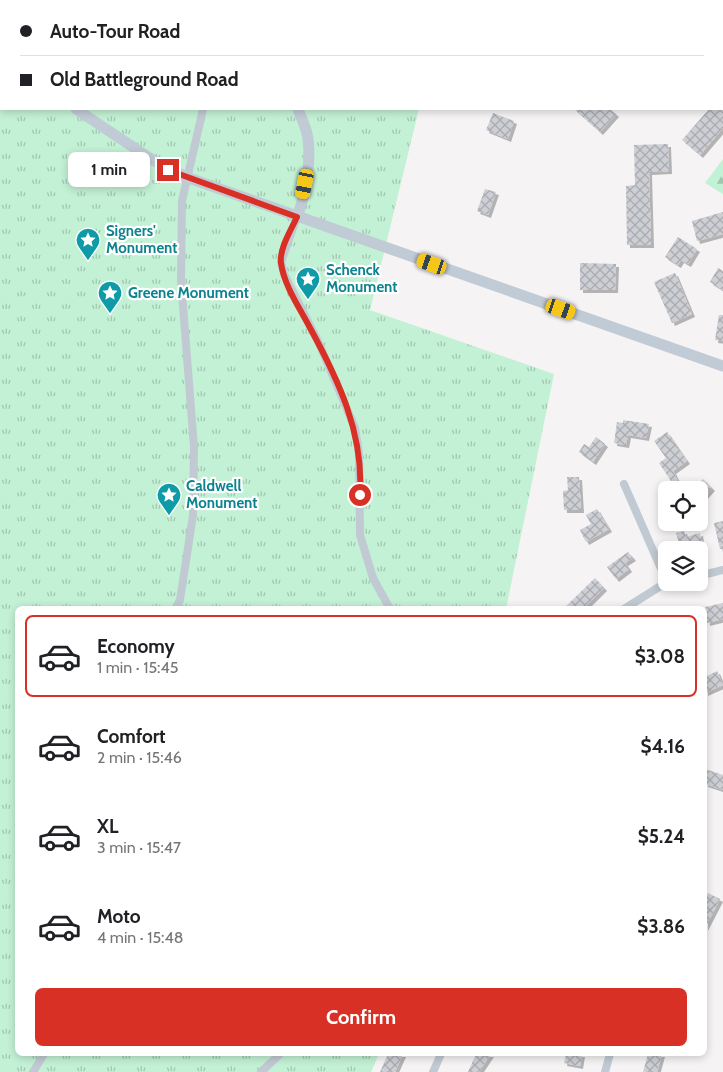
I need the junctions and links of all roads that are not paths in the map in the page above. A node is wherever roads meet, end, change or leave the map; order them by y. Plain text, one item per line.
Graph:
1 (78, 110) edge
2 (203, 110) edge
3 (298, 110) edge
4 (186, 177) junction
5 (297, 217) junction
6 (723, 366) edge
7 (624, 484) dead end
8 (658, 561) edge
9 (723, 570) edge
10 (708, 574) edge
11 (658, 587) edge
12 (177, 606) edge
13 (388, 606) edge
14 (629, 606) edge
15 (43, 1056) edge
16 (278, 1056) edge
17 (440, 1056) edge
18 (609, 1056) edge
19 (33, 1072) edge
20 (261, 1072) edge
21 (433, 1072) edge
22 (605, 1072) edge

1 - 4 street
2 - 4 street
3 - 5 street
4 - 5 street
4 - 12 street
5 - 6 street
5 - 13 street
7 - 8 street
9 - 10 street
11 - 14 street
15 - 19 street
16 - 20 street
17 - 21 street
18 - 22 street

